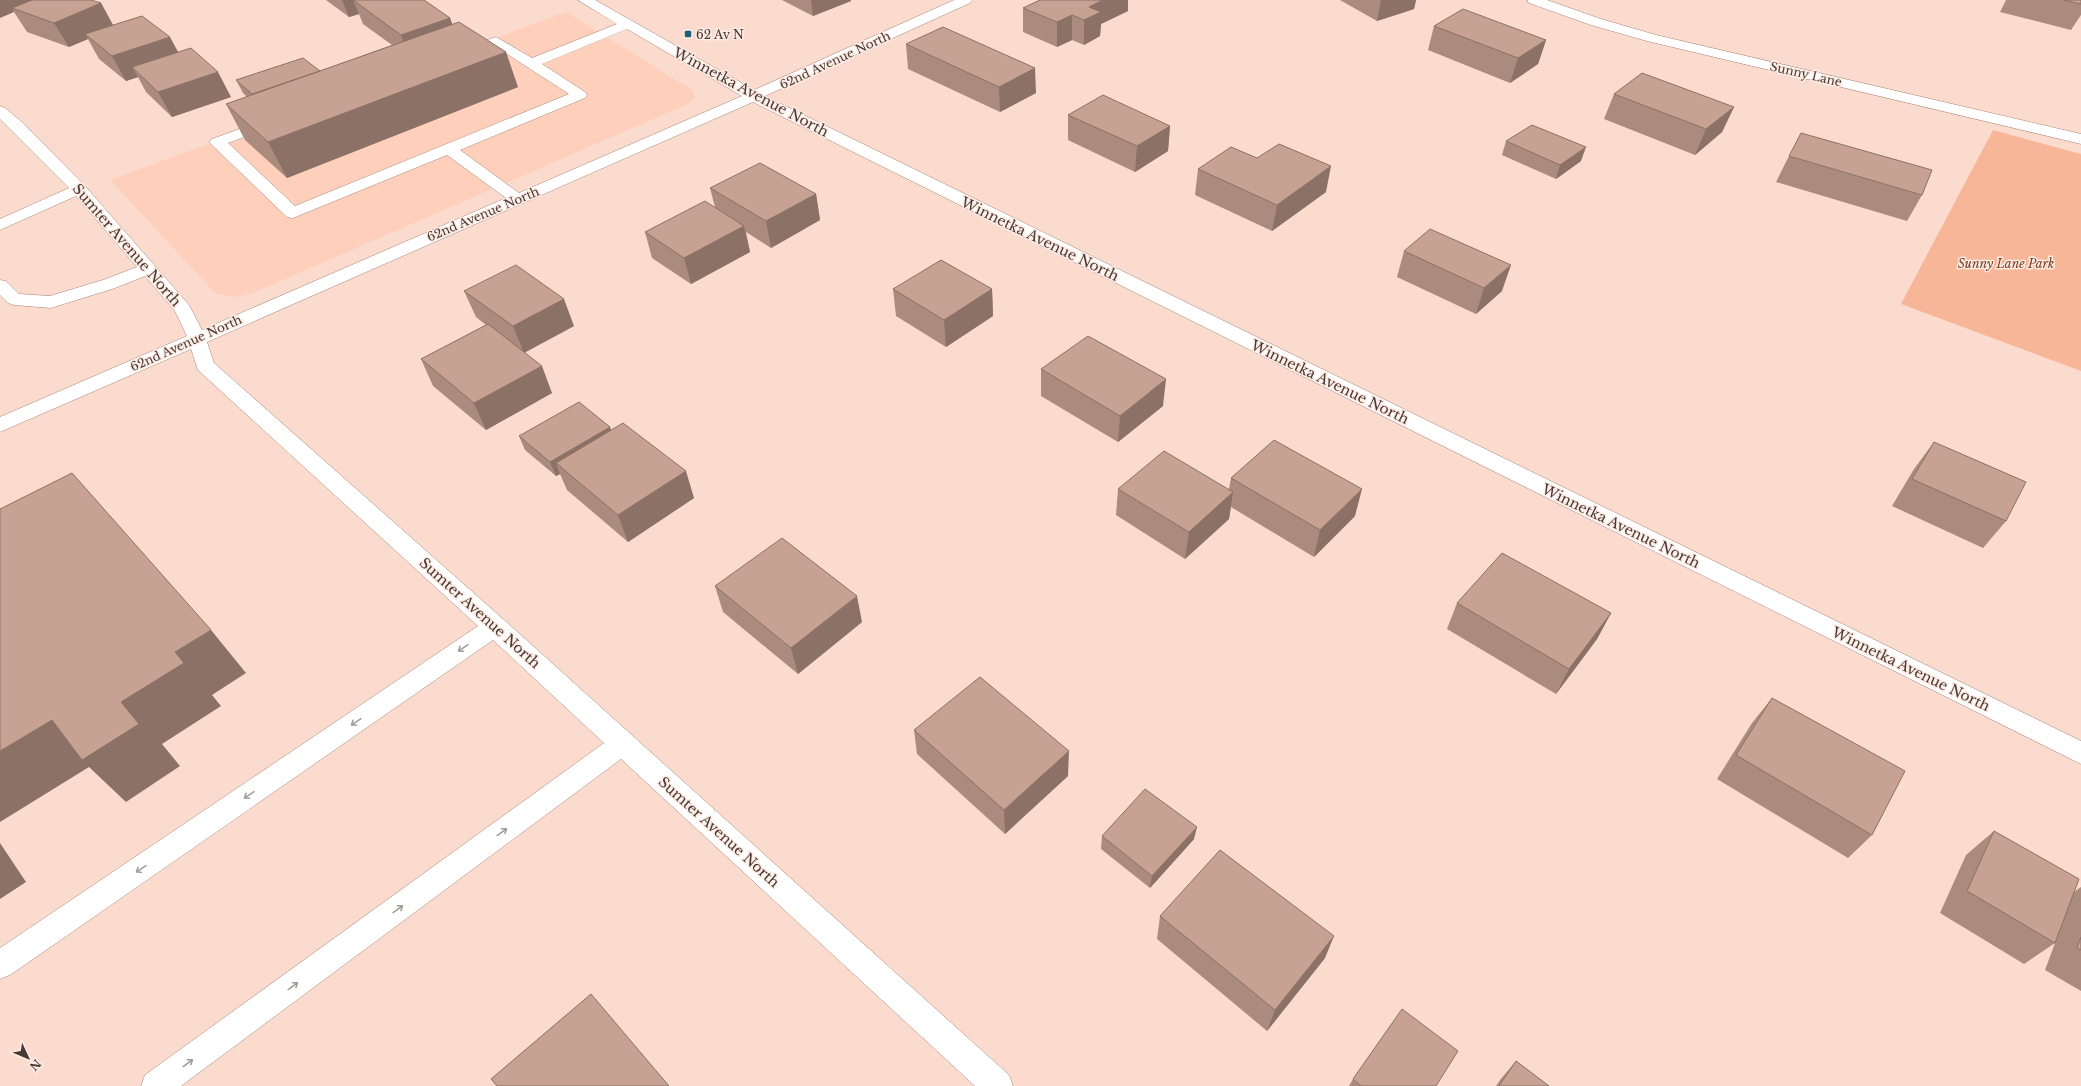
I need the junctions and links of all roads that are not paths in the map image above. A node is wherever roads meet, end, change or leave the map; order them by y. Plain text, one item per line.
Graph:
1 (585, 0) edge
2 (965, 0) edge
3 (1534, 0) edge
4 (628, 24) junction
5 (445, 59) edge
6 (531, 63) junction
7 (754, 96) junction
8 (0, 111) edge
9 (283, 118) edge
10 (2081, 139) edge
11 (448, 149) junction
12 (80, 189) junction
13 (517, 199) junction
14 (0, 225) edge
15 (148, 269) junction
16 (0, 285) edge
17 (197, 338) junction
18 (0, 425) edge
19 (495, 626) junction
20 (622, 744) junction
21 (2081, 753) edge
22 (0, 965) edge
23 (156, 1086) edge
24 (998, 1086) edge

1 - 4 street, Winnetka Avenue North
2 - 7 street, 62nd Avenue North
3 - 10 street, Sunny Lane
4 - 6 street
4 - 7 street, Winnetka Avenue North
5 - 6 street
6 - 11 street
7 - 13 street, 62nd Avenue North
7 - 21 street, Winnetka Avenue North
8 - 12 street, Sumter Avenue North
9 - 11 street
11 - 13 street
12 - 14 street
12 - 15 street, Sumter Avenue North
13 - 17 street, 62nd Avenue North
15 - 16 street
15 - 17 street, Sumter Avenue North
17 - 18 street, 62nd Avenue North
17 - 19 street, Sumter Avenue North
19 - 20 street, Sumter Avenue North
19 -> 22 street
23 -> 20 street
20 - 24 street, Sumter Avenue North

